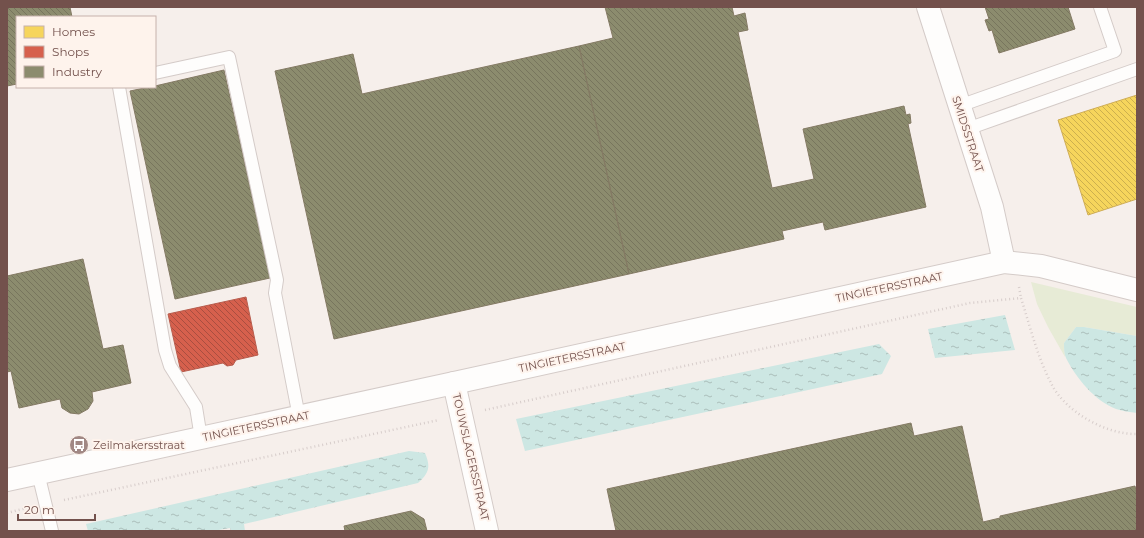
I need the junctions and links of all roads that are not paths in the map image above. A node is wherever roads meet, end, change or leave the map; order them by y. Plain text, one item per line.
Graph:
1 (928, 7) edge
2 (1100, 7) edge
3 (1137, 69) edge
4 (156, 73) edge
5 (120, 88) edge
6 (959, 106) junction
7 (967, 129) junction
8 (1004, 262) junction
9 (1137, 290) edge
10 (454, 384) junction
11 (299, 417) junction
12 (201, 438) junction
13 (38, 474) junction
14 (7, 480) edge
15 (52, 531) edge
16 (488, 531) edge

1 - 6 street, SMIDSSTRAAT
2 - 6 lane
3 - 7 lane
4 - 11 lane
5 - 12 lane
6 - 7 street, SMIDSSTRAAT
7 - 8 street, SMIDSSTRAAT
8 - 9 street, TINGIETERSSTRAAT
8 - 10 street, TINGIETERSSTRAAT
10 - 11 street, TINGIETERSSTRAAT
10 - 16 street, TOUWSLAGERSSTRAAT
11 - 12 street, TINGIETERSSTRAAT
12 - 13 street, TINGIETERSSTRAAT
13 - 14 street, TINGIETERSSTRAAT
13 - 15 lane

